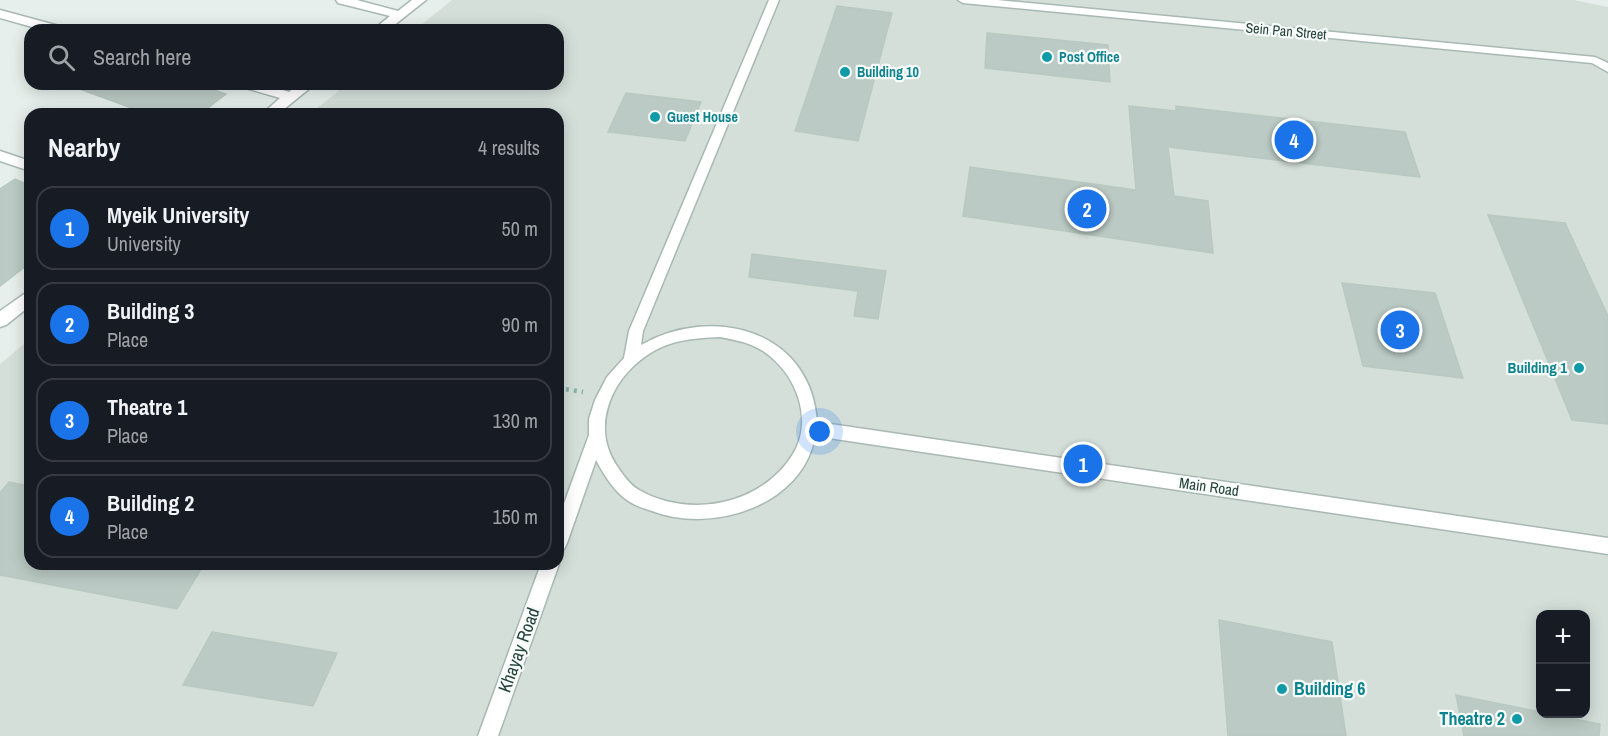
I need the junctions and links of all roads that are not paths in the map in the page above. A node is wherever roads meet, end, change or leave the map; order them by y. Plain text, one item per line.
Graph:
1 (342, 0) edge
2 (420, 0) edge
3 (774, 0) edge
4 (963, 0) edge
5 (0, 14) edge
6 (399, 15) junction
7 (36, 24) edge
8 (388, 24) edge
9 (1608, 68) edge
10 (267, 90) edge
11 (300, 90) edge
12 (291, 97) junction
13 (276, 108) edge
14 (0, 156) edge
15 (24, 164) edge
16 (24, 302) edge
17 (0, 320) edge
18 (631, 358) junction
19 (810, 428) junction
20 (596, 437) junction
21 (564, 526) edge
22 (1608, 546) edge
23 (548, 570) edge
24 (488, 736) edge

1 - 6 street
2 - 6 street
3 - 18 lane
4 - 9 lane, Sein Pan Street
5 - 7 street
6 - 8 street
10 - 12 street
11 - 12 street
12 - 13 street
14 - 15 street
16 - 17 street
18 - 19 lane
18 - 20 lane
19 - 20 lane
19 - 22 lane, Main Road
20 - 21 lane
23 - 24 lane, Khayay Road

